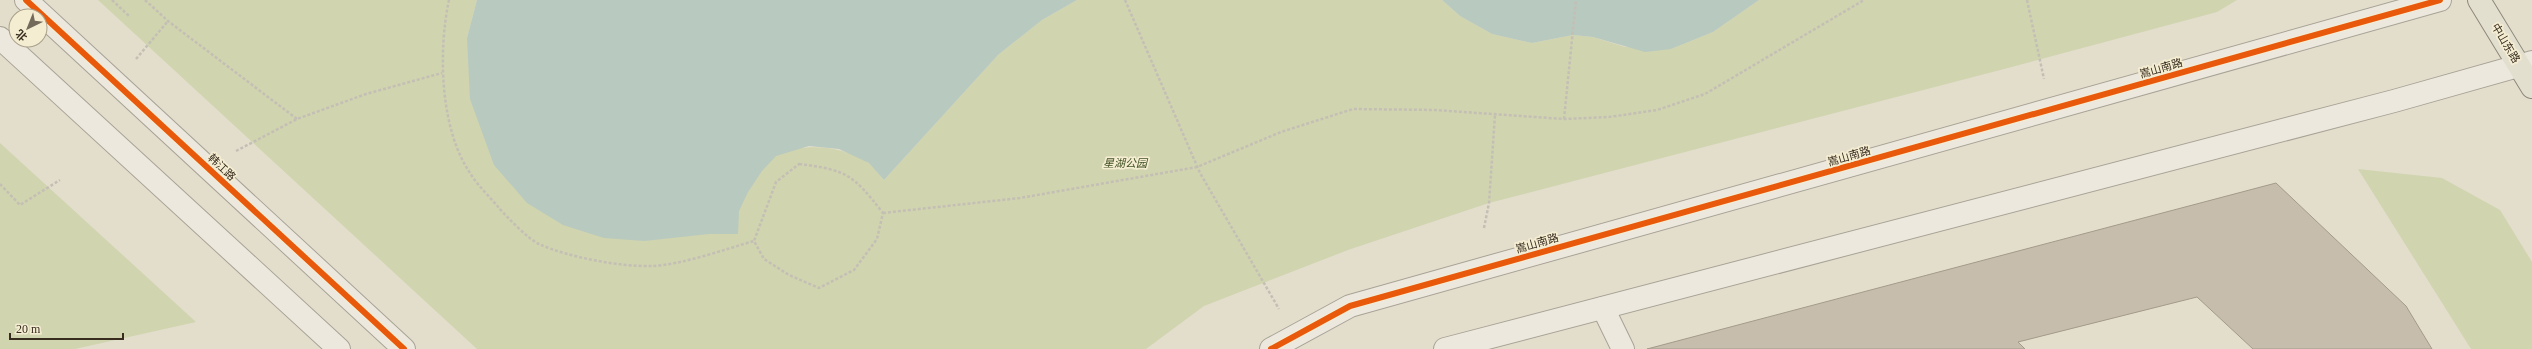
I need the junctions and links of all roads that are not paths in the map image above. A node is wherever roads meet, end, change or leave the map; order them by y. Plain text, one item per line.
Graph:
1 (26, 0) edge
2 (2440, 0) edge
3 (2480, 0) edge
4 (0, 38) edge
5 (2526, 64) edge
6 (2532, 87) edge
7 (1603, 308) junction
8 (339, 349) edge
9 (404, 349) edge
10 (1271, 349) edge
11 (1445, 349) edge
12 (1623, 349) edge

1 - 9 street, 韩江路
2 - 10 street, 嵩山南路
3 - 5 main road, 中山东路
4 - 8 street
5 - 6 main road, 中山东路
5 - 7 street
7 - 11 street
7 - 12 street

